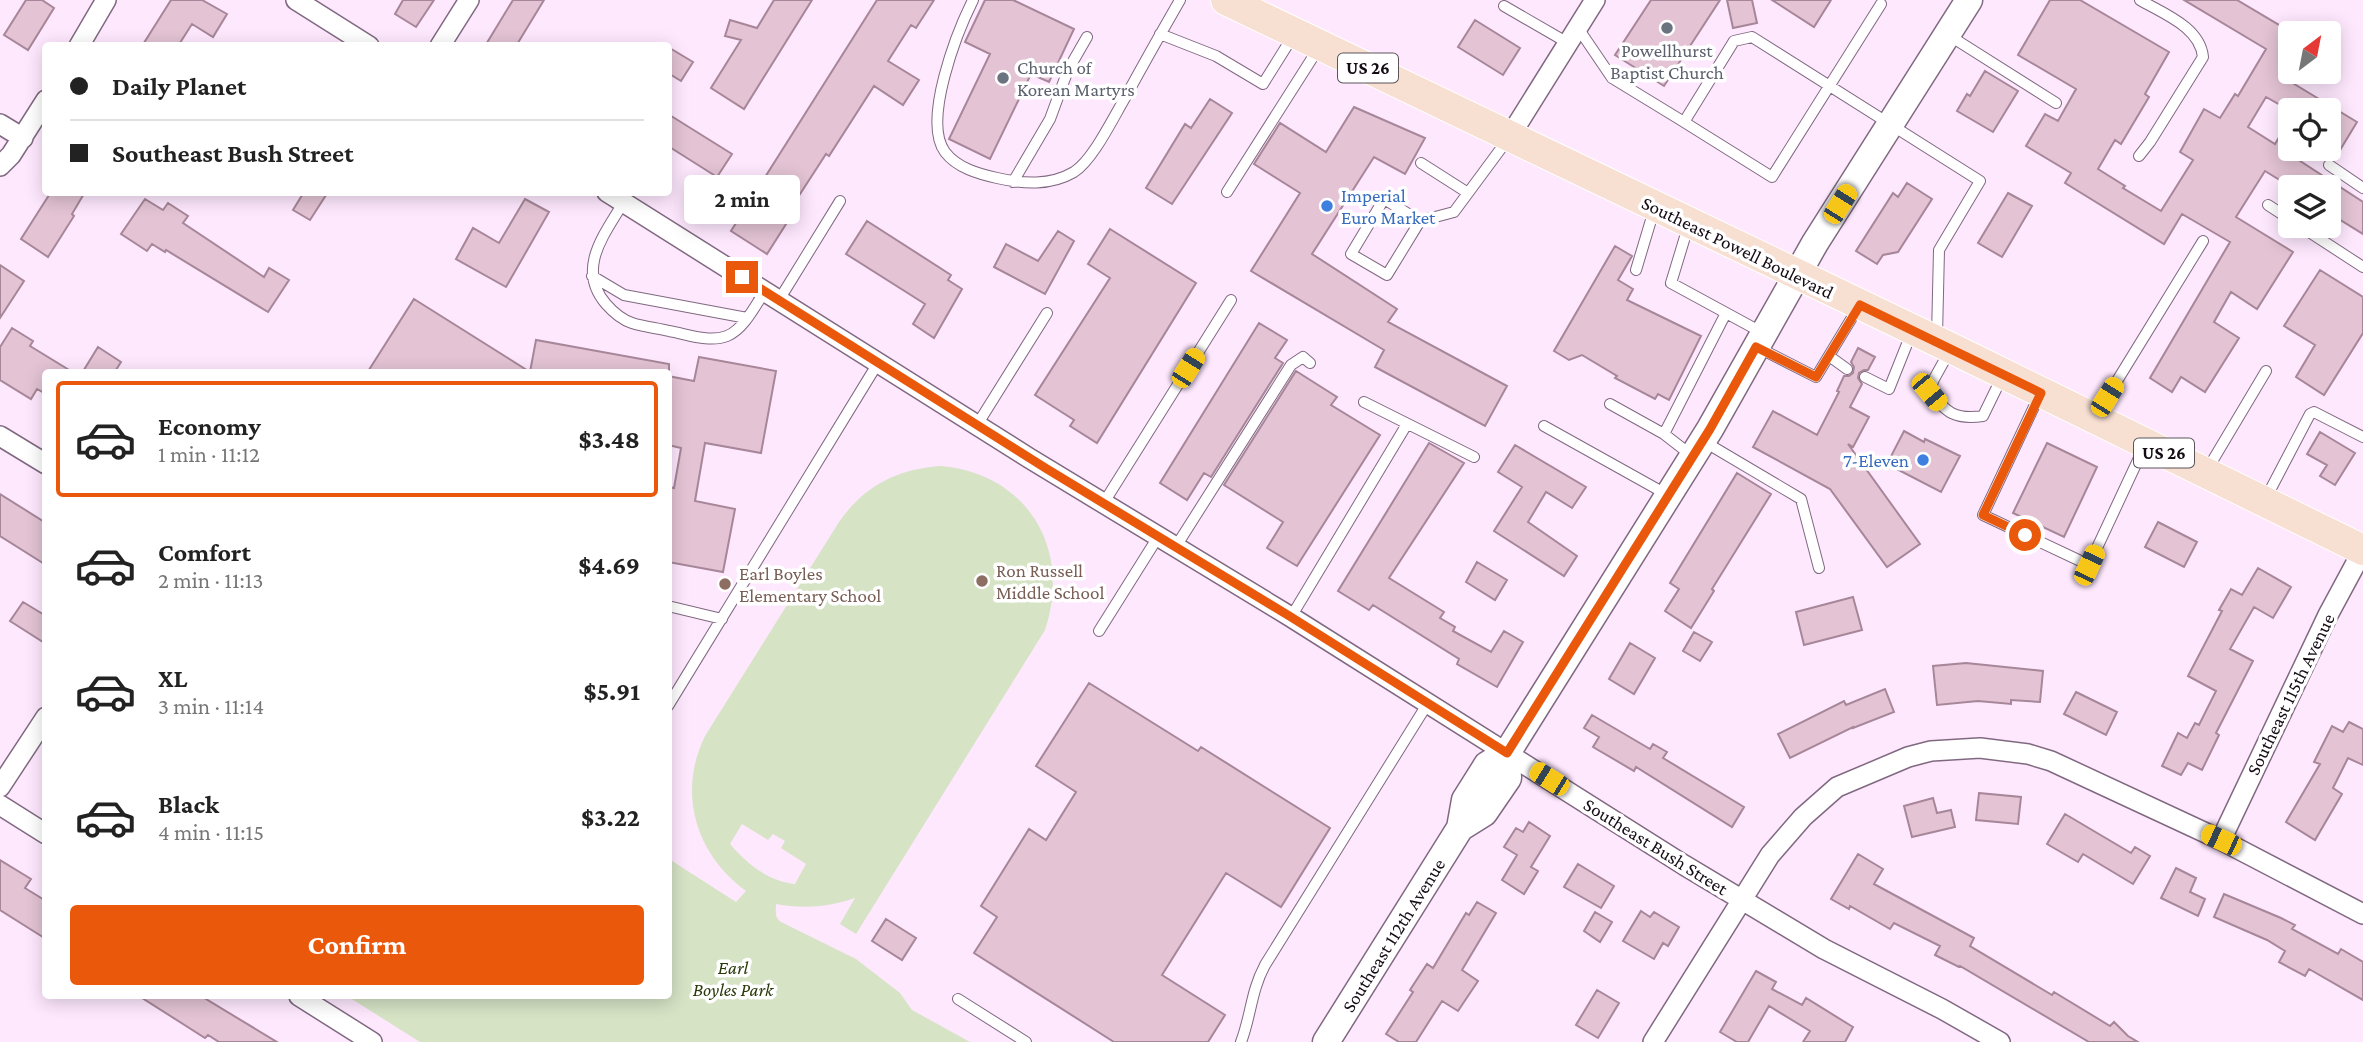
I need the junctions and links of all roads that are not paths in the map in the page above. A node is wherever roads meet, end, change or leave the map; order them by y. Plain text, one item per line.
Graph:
1 (106, 0) edge
2 (296, 0) edge
3 (469, 0) edge
4 (972, 0) edge
5 (1180, 0) edge
6 (1226, 0) edge
7 (1595, 0) edge
8 (1969, 0) edge
9 (2140, 0) edge
10 (1881, 4) dead end
11 (1504, 6) dead end
12 (1160, 34) junction
13 (1947, 35) junction
14 (1573, 36) junction
15 (1087, 37) dead end
16 (1308, 39) junction
17 (81, 42) edge
18 (363, 42) edge
19 (443, 42) edge
20 (1829, 86) junction
21 (2056, 103) dead end
22 (42, 107) edge
23 (1684, 122) junction
24 (0, 124) edge
25 (1890, 124) junction
26 (1510, 136) junction
27 (23, 138) junction
28 (2139, 156) dead end
29 (1421, 163) dead end
30 (2329, 165) dead end
31 (0, 166) edge
32 (1013, 182) junction
33 (2363, 188) edge
34 (1227, 192) dead end
35 (1468, 193) junction
36 (615, 198) edge
37 (840, 201) dead end
38 (2268, 205) dead end
39 (1655, 207) junction
40 (2278, 212) edge
41 (1420, 221) junction
42 (1689, 223) junction
43 (2318, 238) edge
44 (2203, 241) dead end
45 (2363, 267) edge
46 (1636, 270) dead end
47 (1797, 275) junction
48 (592, 276) junction
49 (772, 296) junction
50 (1231, 300) dead end
51 (1860, 305) junction
52 (1047, 313) dead end
53 (1726, 313) junction
54 (747, 318) junction
55 (1760, 340) junction
56 (1934, 340) junction
57 (1829, 356) junction
58 (878, 363) junction
59 (1310, 363) dead end
60 (1847, 369) dead end
61 (2266, 371) dead end
62 (2003, 374) junction
63 (1865, 377) dead end
64 (2041, 393) junction
65 (1364, 402) dead end
66 (1610, 404) dead end
67 (2094, 419) junction
68 (1407, 424) junction
69 (976, 425) junction
70 (1544, 426) dead end
71 (1664, 433) junction
72 (0, 436) edge
73 (2363, 437) edge
74 (2146, 444) junction
75 (1697, 449) junction
76 (1474, 457) dead end
77 (42, 462) edge
78 (2205, 473) junction
79 (1668, 496) junction
80 (2264, 502) junction
81 (1103, 503) junction
82 (1158, 537) junction
83 (1175, 548) junction
84 (2363, 550) edge
85 (1819, 568) dead end
86 (672, 607) edge
87 (1291, 617) junction
88 (722, 619) junction
89 (1100, 631) dead end
90 (672, 700) edge
91 (1428, 703) junction
92 (42, 723) edge
93 (1507, 753) junction
94 (0, 787) edge
95 (0, 805) edge
96 (42, 831) edge
97 (2221, 840) junction
98 (1743, 900) junction
99 (2363, 914) edge
100 (304, 999) edge
101 (958, 999) dead end
102 (1977, 1036) edge
103 (372, 1042) edge
104 (1026, 1042) edge
105 (1241, 1042) edge
106 (1326, 1042) edge
107 (1653, 1042) edge
108 (2000, 1042) edge

1 - 17 street
2 - 18 street
3 - 19 street
4 - 32 lane
5 - 12 lane
6 - 16 main road, Southeast Powell Boulevard / US 26
7 - 14 street
8 - 13 street, Southeast 112th Avenue
9 - 28 lane
10 - 20 lane
11 - 14 lane
12 - 16 lane
12 - 32 lane
13 - 21 lane
13 - 25 street, Southeast 112th Avenue
14 - 23 lane
14 - 26 street
15 - 32 lane
16 - 26 main road, Southeast Powell Boulevard / US 26
16 - 34 lane
20 - 23 lane
20 - 23 lane
20 - 25 lane
22 - 27 street
24 - 27 street
25 - 47 street, Southeast 112th Avenue
25 - 56 lane
26 - 35 lane
26 - 39 main road, Southeast Powell Boulevard / US 26
27 - 31 street
29 - 35 lane
30 - 33 lane
35 - 41 lane
36 - 48 lane
36 - 49 street, Southeast Bush Street
37 - 49 lane
38 - 40 lane
39 - 42 main road, Southeast Powell Boulevard / US 26
39 - 46 lane
41 - 41 lane
42 - 47 main road, Southeast Powell Boulevard / US 26
42 - 53 lane
43 - 45 lane
44 - 67 lane
47 - 51 main road, Southeast Powell Boulevard / US 26
47 - 55 street, Southeast 112th Avenue
48 - 54 lane
48 - 54 lane
49 - 54 lane
49 - 58 street, Southeast Bush Street
50 - 81 lane
51 - 56 main road, Southeast Powell Boulevard / US 26
51 - 57 lane
52 - 69 lane
53 - 55 lane
53 - 71 lane
55 - 57 lane
55 - 75 street, Southeast 112th Avenue
56 - 62 main road, Southeast Powell Boulevard / US 26
56 - 62 lane
56 - 63 lane
57 - 60 lane
58 - 69 street, Southeast Bush Street
58 - 88 lane
59 - 83 lane
61 - 78 lane
62 - 64 main road, Southeast Powell Boulevard / US 26
64 - 67 main road, Southeast Powell Boulevard / US 26
64 - 74 lane
65 - 68 lane
66 - 71 lane
67 - 74 main road, Southeast Powell Boulevard / US 26
68 - 76 lane
68 - 87 lane
69 - 81 street, Southeast Bush Street
70 - 79 lane
71 - 75 lane
72 - 77 street
73 - 80 lane
74 - 78 main road, Southeast Powell Boulevard / US 26
75 - 79 street, Southeast 112th Avenue
75 - 85 lane
78 - 80 main road, Southeast Powell Boulevard / US 26
79 - 93 street, Southeast 112th Avenue
80 - 84 main road, Southeast Powell Boulevard / US 26
81 - 82 street, Southeast Bush Street
82 - 83 street, Southeast Bush Street
82 - 89 lane
83 - 87 street, Southeast Bush Street
84 - 97 street, Southeast 115th Avenue
86 - 88 lane
87 - 91 street, Southeast Bush Street
88 - 90 lane
91 - 93 street, Southeast Bush Street
91 - 105 lane
92 - 94 street
93 - 98 street, Southeast Bush Street
93 - 106 street, Southeast 112th Avenue
95 - 96 street
97 - 98 street
97 - 99 street
98 - 102 street, Southeast Bush Street
98 - 107 street
100 - 103 street
101 - 104 lane
102 - 108 street, Southeast Bush Street

